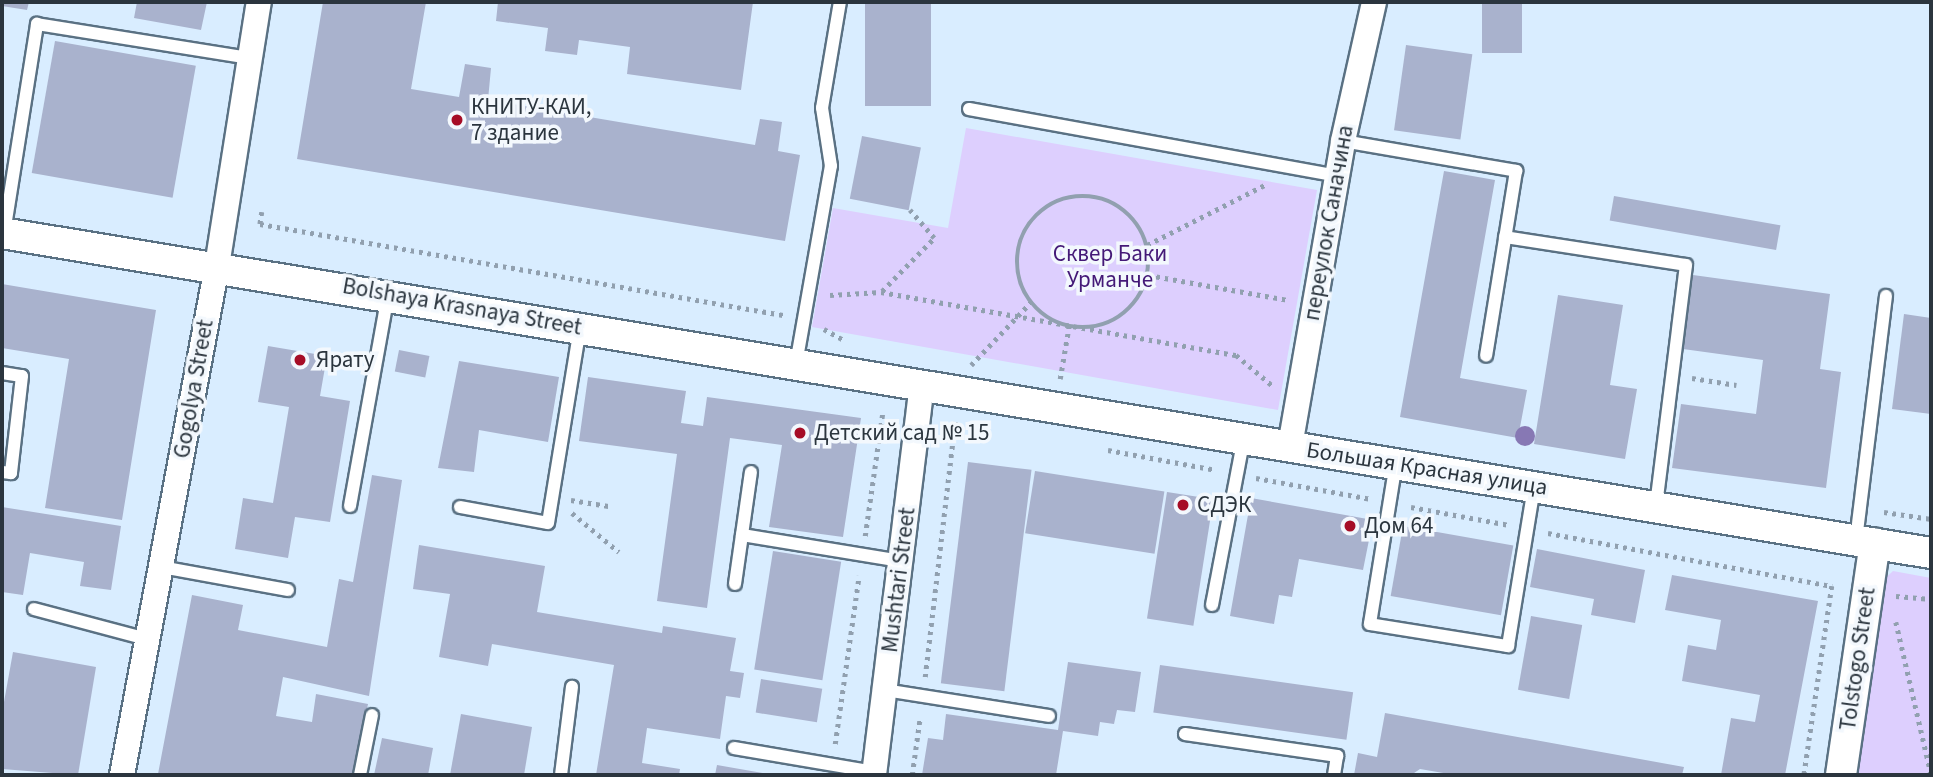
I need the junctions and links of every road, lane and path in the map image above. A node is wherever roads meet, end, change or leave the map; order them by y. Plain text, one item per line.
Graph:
1 (259, 2) edge
2 (840, 2) edge
3 (1374, 2) edge
4 (250, 58) junction
5 (969, 110) dead end
6 (1343, 141) junction
7 (1297, 169) junction
8 (1336, 176) junction
9 (910, 209) dead end
10 (262, 212) dead end
11 (3, 233) edge
12 (1505, 237) junction
13 (1147, 245) junction
14 (217, 266) junction
15 (1148, 275) junction
16 (881, 292) junction
17 (388, 295) junction
18 (808, 296) junction
19 (1886, 296) dead end
20 (1292, 300) dead end
21 (1031, 302) junction
22 (1017, 317) junction
23 (804, 319) junction
24 (1069, 326) junction
25 (580, 327) junction
26 (849, 343) dead end
27 (1486, 356) dead end
28 (796, 364) junction
29 (981, 370) dead end
30 (2, 373) edge
31 (1671, 375) junction
32 (1046, 381) dead end
33 (922, 384) junction
34 (1059, 384) junction
35 (1736, 384) dead end
36 (1072, 386) dead end
37 (1278, 390) dead end
38 (883, 409) dead end
39 (955, 421) dead end
40 (1244, 438) junction
41 (1290, 446) junction
42 (1396, 463) junction
43 (2, 472) edge
44 (751, 472) dead end
45 (1534, 487) junction
46 (552, 497) junction
47 (349, 506) dead end
48 (608, 506) dead end
49 (1656, 506) junction
50 (460, 507) dead end
51 (1860, 508) junction
52 (1931, 519) edge
53 (742, 535) junction
54 (1866, 541) junction
55 (620, 552) dead end
56 (1931, 553) edge
57 (862, 554) junction
58 (901, 561) junction
59 (161, 567) junction
60 (735, 584) dead end
61 (1832, 586) dead end
62 (288, 590) dead end
63 (1931, 599) edge
64 (1212, 605) dead end
65 (34, 609) dead end
66 (148, 639) junction
67 (572, 687) dead end
68 (885, 690) junction
69 (923, 696) junction
70 (372, 715) dead end
71 (1049, 716) dead end
72 (1185, 734) dead end
73 (734, 748) dead end
74 (832, 765) junction
75 (874, 774) edge
76 (1931, 774) edge
77 (122, 775) edge
78 (360, 775) edge
79 (561, 775) edge
80 (912, 775) edge
81 (1334, 775) edge
82 (1804, 775) edge
83 (1841, 775) edge

1 - 4 street, Gogolya Street
2 - 18 lane
3 - 6 street, переулок Саначина
4 - 11 lane
4 - 14 street, Gogolya Street
5 - 7 lane
6 - 8 street, переулок Саначина
6 - 12 lane
7 - 8 lane
7 - 13 path
8 - 41 street, переулок Саначина
9 - 16 path
10 - 23 path
11 - 14 street, Bolshaya Krasnaya Street
12 - 27 lane
12 - 31 lane
13 - 15 path
13 - 21 path
14 - 17 street, Bolshaya Krasnaya Street
14 - 59 street, Gogolya Street
15 - 20 path
15 - 24 path
16 - 18 path
16 - 22 path
17 - 25 street, Bolshaya Krasnaya Street
17 - 47 lane
18 - 23 lane
19 - 51 lane
21 - 22 path
21 - 24 path
22 - 24 path
22 - 29 path
23 - 26 path
23 - 28 lane
24 - 34 path
24 - 37 path
25 - 28 street, Bolshaya Krasnaya Street
25 - 46 lane
28 - 33 street, Bolshaya Krasnaya Street
30 - 43 lane
31 - 35 path
31 - 49 lane
32 - 34 path
33 - 40 street, Большая Красная улица
33 - 58 street, Mushtari Street
34 - 36 path
38 - 57 path
39 - 69 path
40 - 41 street, Большая Красная улица
40 - 64 lane
41 - 42 street, Большая Красная улица
42 - 45 street, Большая Красная улица
42 - 45 lane
44 - 53 lane
45 - 49 street, Большая Красная улица
46 - 48 path
46 - 50 lane
46 - 55 path
49 - 54 street, Большая Красная улица
51 - 52 path
51 - 54 lane
53 - 57 lane
53 - 60 lane
54 - 56 street, Большая Красная улица
54 - 83 street, Tolstogo Street
57 - 58 lane
57 - 74 path
58 - 68 street, Mushtari Street
59 - 62 lane
59 - 66 street, Gogolya Street
61 - 82 path
63 - 76 path
65 - 66 lane
66 - 77 street, Gogolya Street
67 - 79 lane
68 - 69 lane
68 - 75 street, Mushtari Street
69 - 71 lane
69 - 80 path
70 - 78 lane
72 - 81 lane
73 - 74 lane
74 - 75 lane

